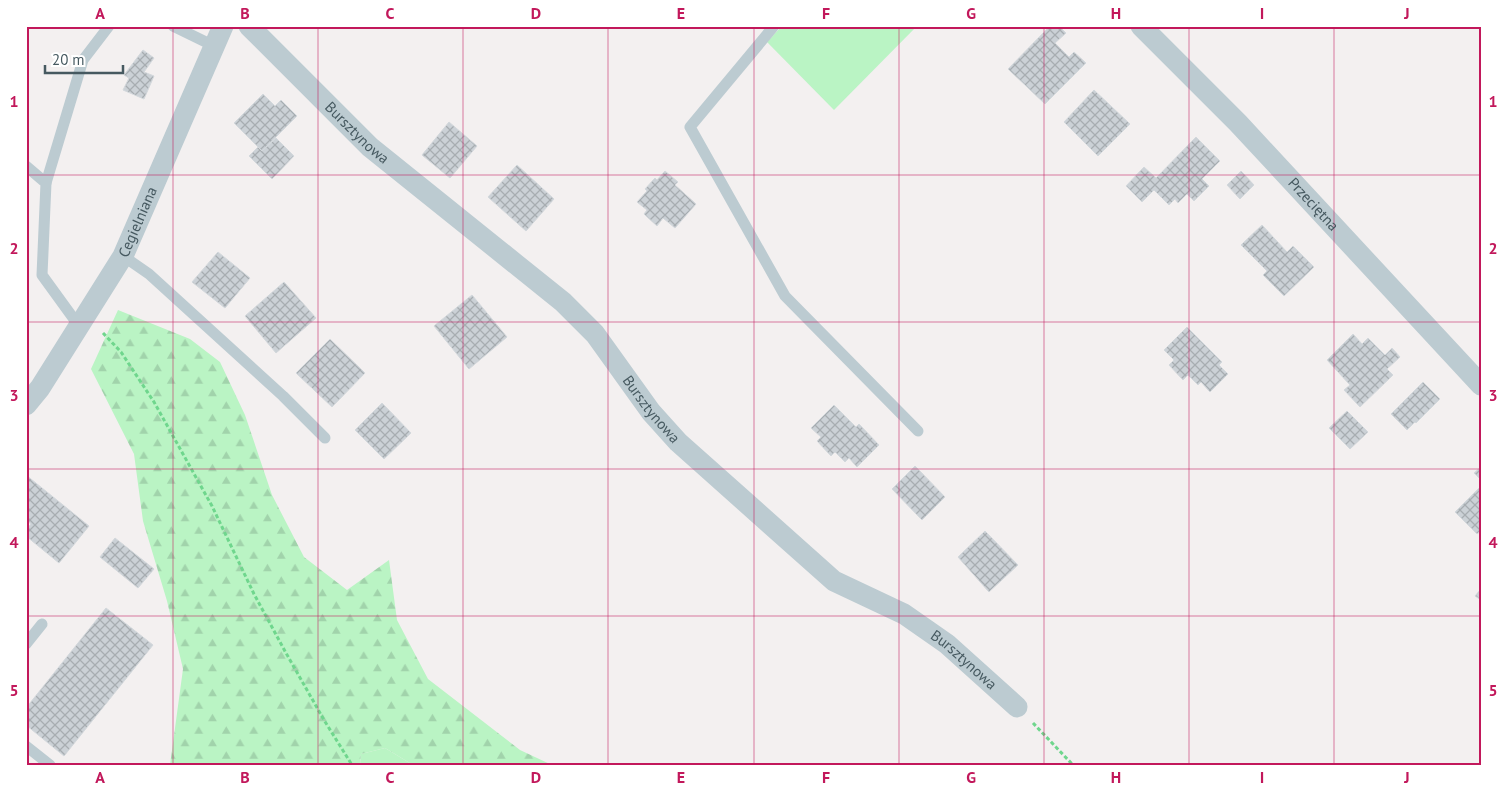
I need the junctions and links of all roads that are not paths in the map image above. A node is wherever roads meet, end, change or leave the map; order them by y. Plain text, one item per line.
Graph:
1 (109, 26) edge
2 (173, 26) edge
3 (223, 26) edge
4 (250, 26) edge
5 (774, 26) edge
6 (1141, 26) edge
7 (214, 46) junction
8 (26, 166) edge
9 (46, 183) junction
10 (123, 256) junction
11 (82, 321) junction
12 (1481, 384) edge
13 (26, 405) edge
14 (918, 432) dead end
15 (325, 438) dead end
16 (42, 624) dead end
17 (26, 644) edge
18 (1016, 707) road end
19 (26, 746) edge
20 (50, 765) edge

1 - 9 lane
2 - 7 lane
3 - 7 street, Cegielniana
4 - 18 street, Bursztynowa
5 - 14 lane
6 - 12 street, Przeciętna
7 - 10 street, Cegielniana
8 - 9 lane
9 - 11 lane
10 - 11 street, Cegielniana
10 - 15 lane
11 - 13 street, Cegielniana
16 - 17 lane
19 - 20 lane

